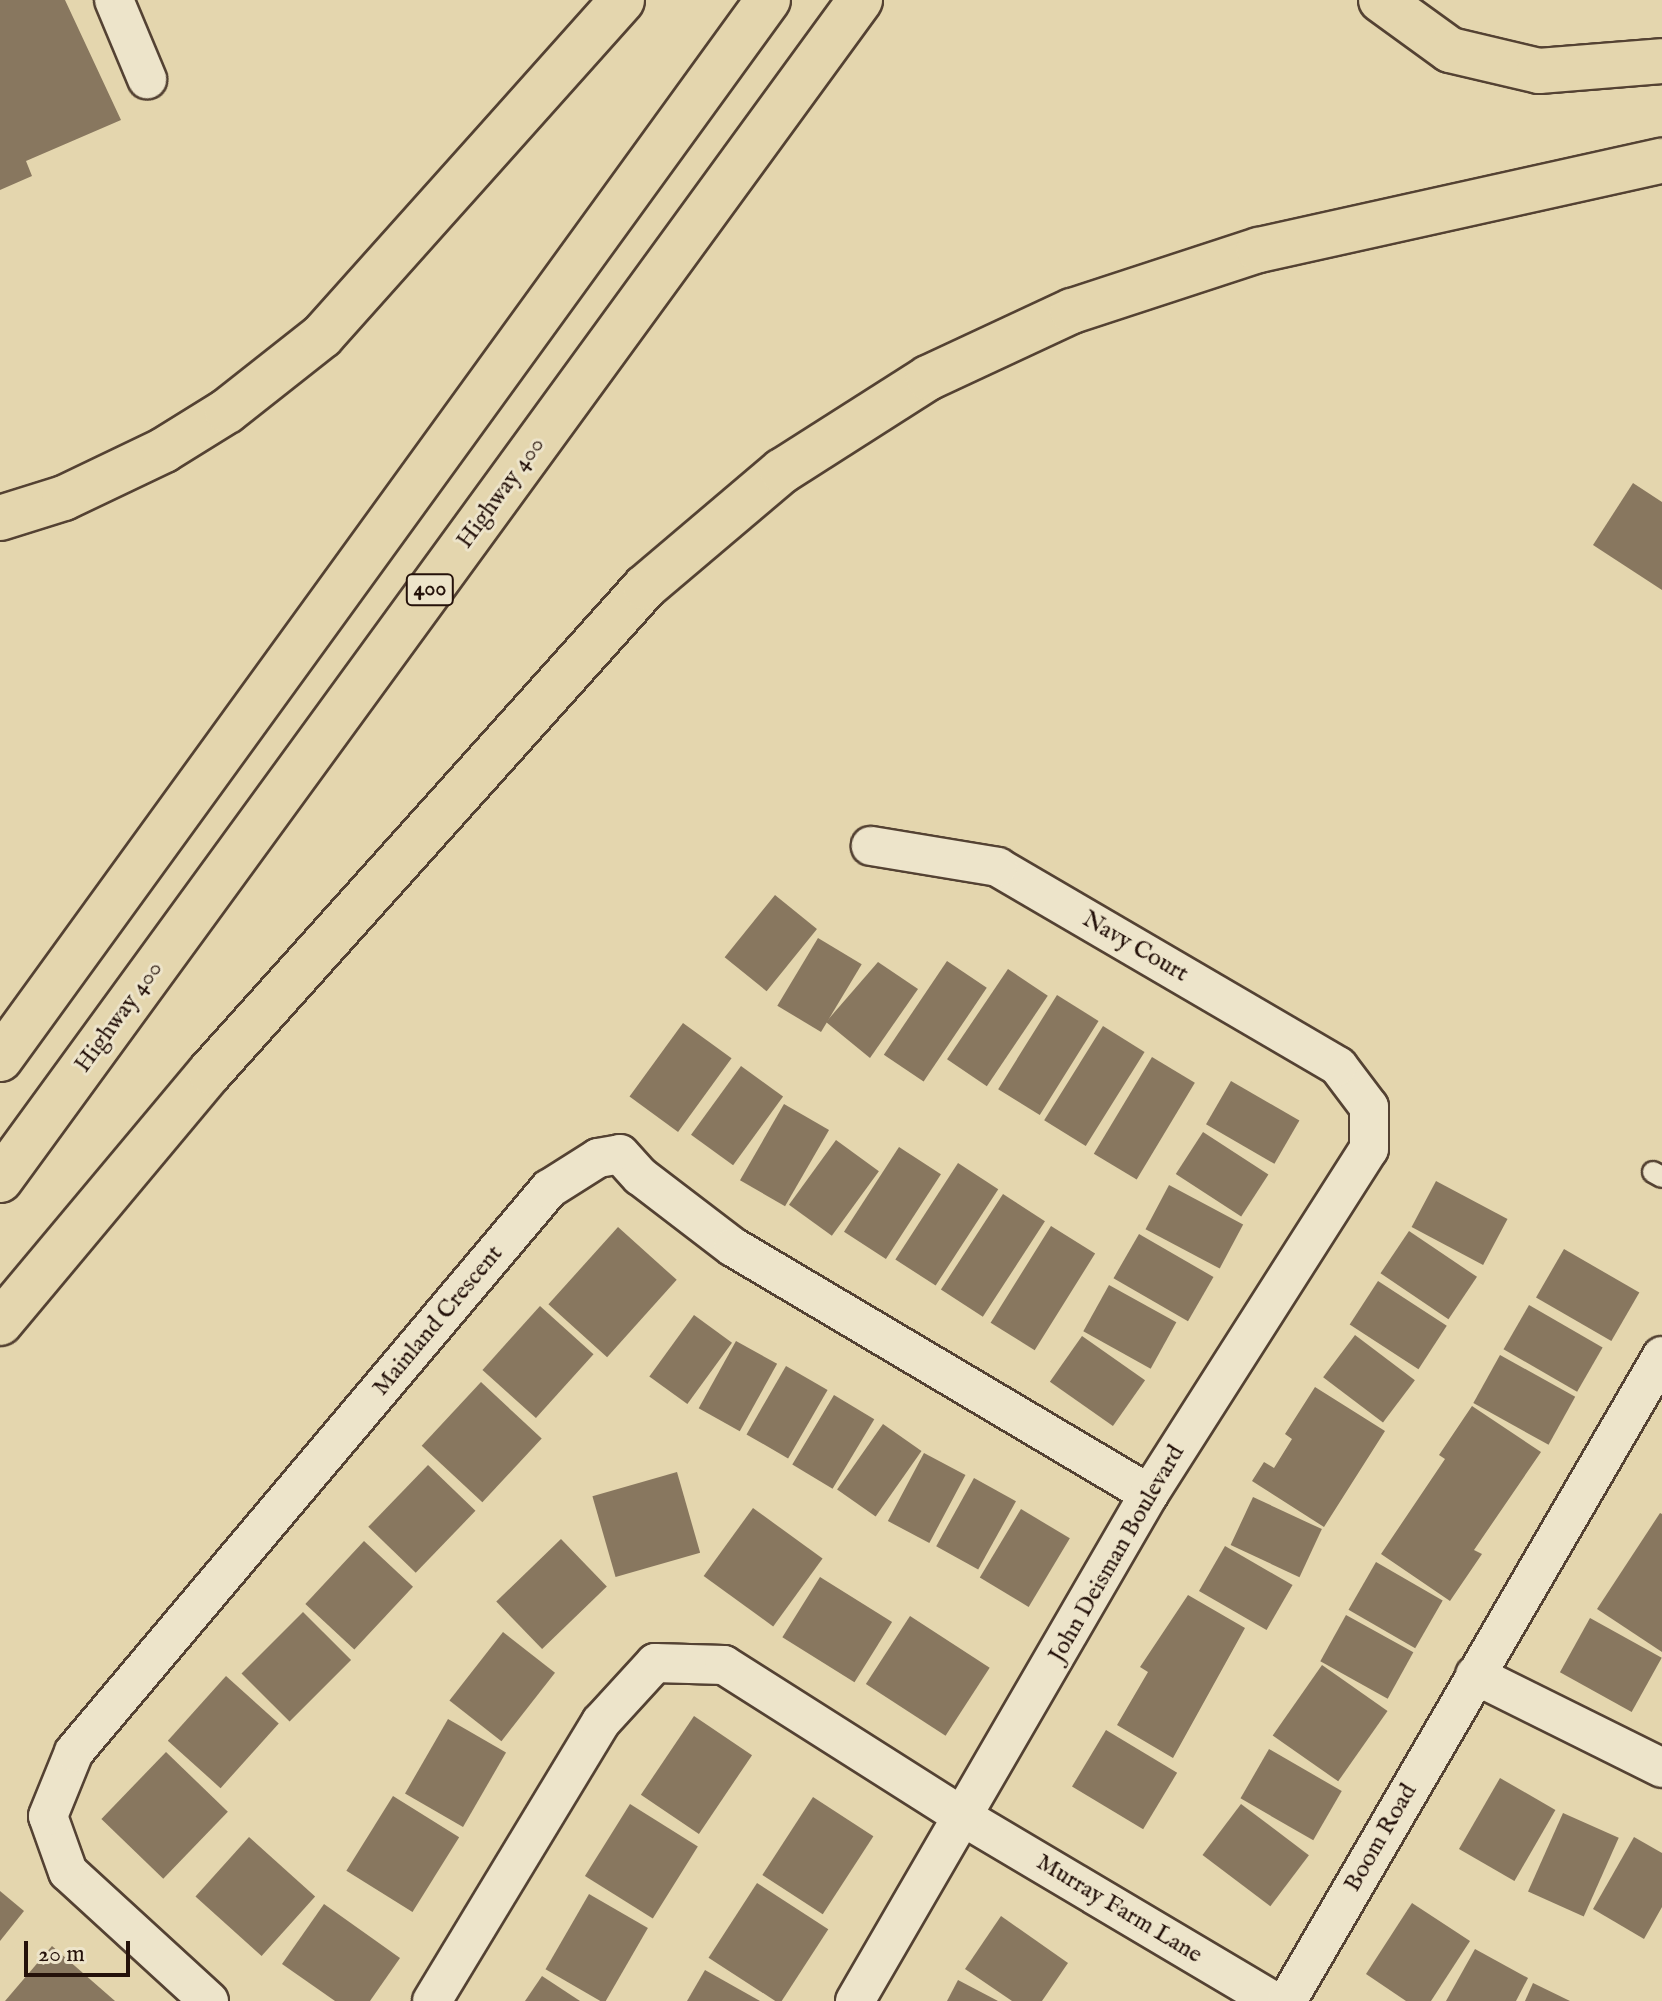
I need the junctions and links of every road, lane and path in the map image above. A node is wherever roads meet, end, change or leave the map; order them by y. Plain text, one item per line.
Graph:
1 (114, 0) edge
2 (622, 0) edge
3 (768, 0) edge
4 (860, 0) edge
5 (1381, 0) edge
6 (1662, 61) edge
7 (147, 79) dead end
8 (1662, 161) edge
9 (0, 518) edge
10 (871, 846) dead end
11 (0, 1059) edge
12 (1369, 1107) joint
13 (0, 1180) edge
14 (0, 1323) edge
15 (1662, 1356) edge
16 (1149, 1494) junction
17 (1475, 1675) junction
18 (1662, 1768) edge
19 (965, 1818) junction
20 (209, 2001) edge
21 (432, 2001) edge
22 (855, 2001) edge
23 (1273, 2001) edge
24 (1287, 2001) edge

1 - 7 street
2 - 9 highway
3 - 11 highway
4 - 13 highway, Highway 400 / 400
5 - 6 highway
8 - 14 highway
10 - 12 street, Navy Court
12 - 16 street, John Deisman Boulevard
15 - 17 street, Boom Road
16 - 19 street, John Deisman Boulevard
16 - 20 street, Mainland Crescent
17 - 18 street
17 - 24 street, Boom Road
19 - 21 street
19 - 22 street, John Deisman Boulevard
19 - 23 street, Murray Farm Lane

